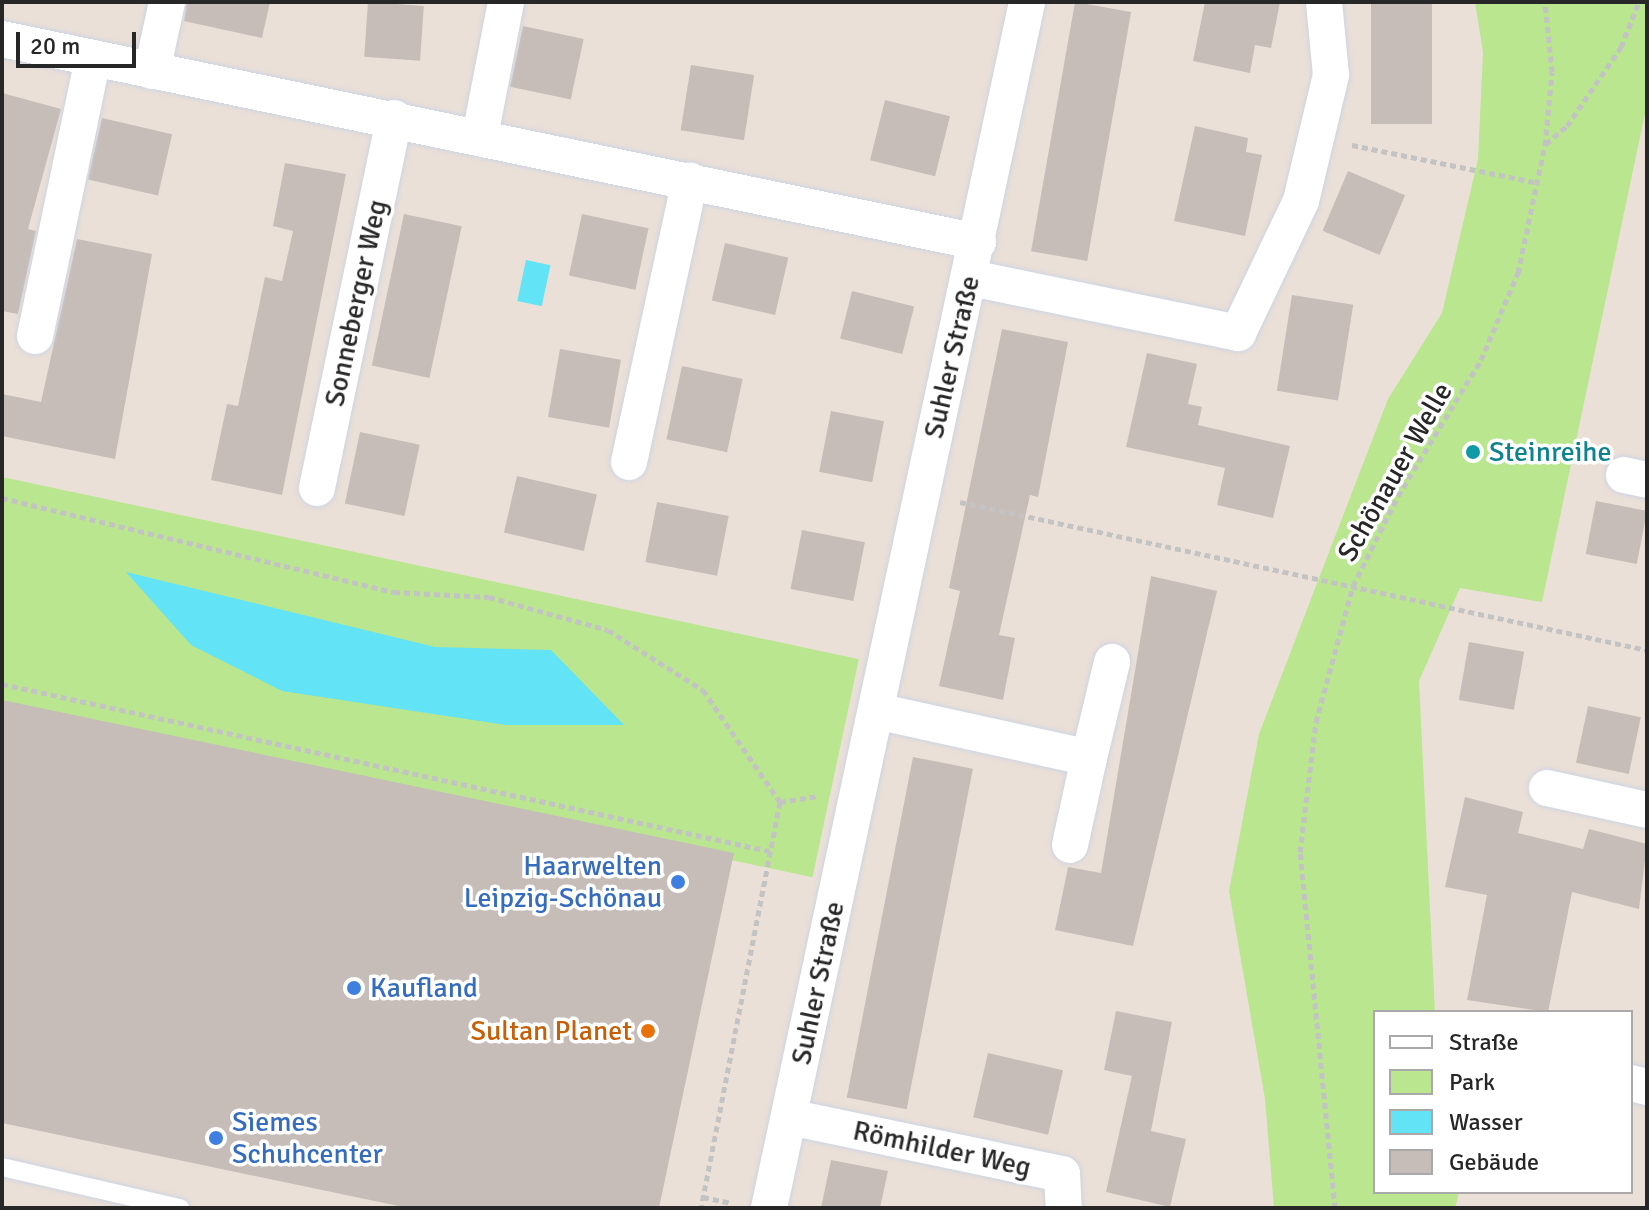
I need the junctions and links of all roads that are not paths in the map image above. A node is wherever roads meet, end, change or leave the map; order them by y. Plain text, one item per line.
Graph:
1 (167, 2) edge
2 (506, 2) edge
3 (1027, 2) edge
4 (1324, 2) edge
5 (2, 39) edge
6 (93, 58) junction
7 (152, 71) junction
8 (394, 118) junction
9 (480, 136) junction
10 (690, 181) junction
11 (978, 242) junction
12 (971, 278) junction
13 (35, 336) dead end
14 (629, 462) dead end
15 (317, 488) dead end
16 (1112, 662) dead end
17 (876, 711) junction
18 (1089, 758) junction
19 (1547, 788) dead end
20 (1647, 810) edge
21 (1070, 845) dead end
22 (789, 1117) junction
23 (2, 1167) edge
24 (180, 1208) edge
25 (769, 1208) edge
26 (1064, 1208) edge

1 - 7 street
2 - 9 street
3 - 11 street, Suhler Straße
4 - 12 street
5 - 6 street
6 - 7 street
6 - 13 street
7 - 8 street
8 - 9 street
8 - 15 street, Sonneberger Weg
9 - 10 street
10 - 11 street
10 - 14 street
11 - 12 street, Suhler Straße
12 - 17 street, Suhler Straße
16 - 18 street
17 - 18 street
17 - 22 street, Suhler Straße
18 - 21 street
19 - 20 street
22 - 25 street, Suhler Straße
22 - 26 street, Römhilder Weg
23 - 24 lane

